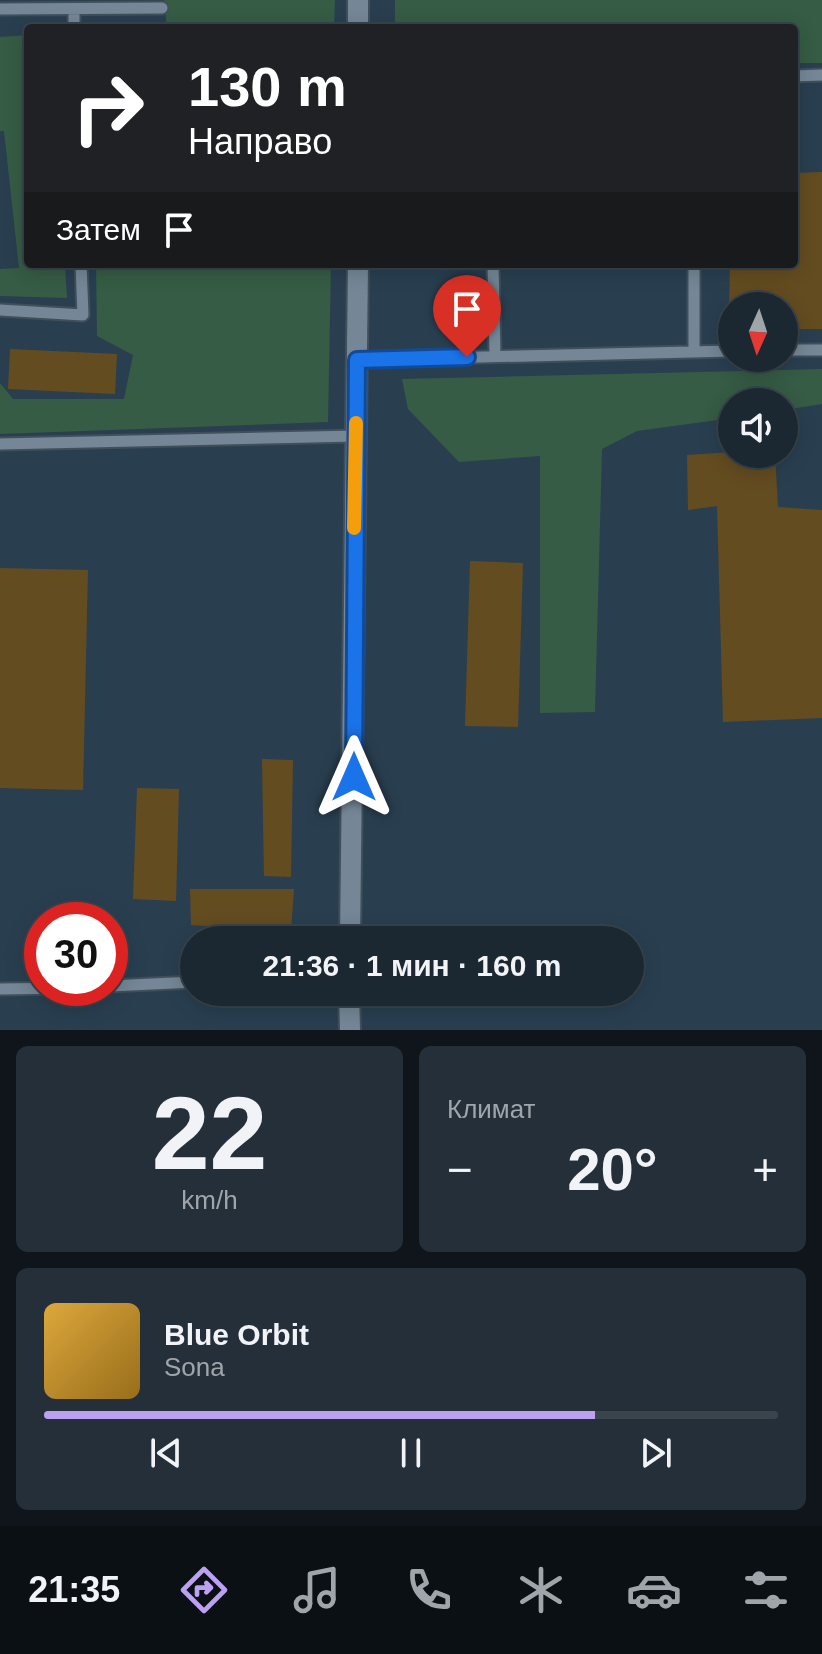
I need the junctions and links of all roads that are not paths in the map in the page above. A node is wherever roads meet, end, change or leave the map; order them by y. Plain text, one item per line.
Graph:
1 (358, 0) edge
2 (162, 8) dead end
3 (0, 9) edge
4 (74, 10) junction
5 (74, 24) edge
6 (358, 24) edge
7 (822, 75) edge
8 (798, 76) edge
9 (81, 268) edge
10 (358, 268) edge
11 (493, 268) edge
12 (694, 268) edge
13 (0, 310) edge
14 (798, 350) edge
15 (822, 350) edge
16 (718, 351) edge
17 (694, 352) junction
18 (495, 356) junction
19 (357, 360) junction
20 (356, 436) junction
21 (0, 444) edge
22 (350, 926) edge
23 (180, 983) edge
24 (128, 985) edge
25 (0, 989) edge
26 (24, 989) edge
27 (349, 1006) edge
28 (350, 1030) edge

1 - 6 street
2 - 4 lane
3 - 4 lane
4 - 5 lane
7 - 8 lane
9 - 13 lane
10 - 19 street
11 - 18 lane
12 - 17 lane
14 - 15 lane
16 - 17 lane
17 - 18 lane
18 - 19 lane
19 - 20 street
20 - 21 lane
20 - 22 street
23 - 24 lane
25 - 26 lane
27 - 28 street

